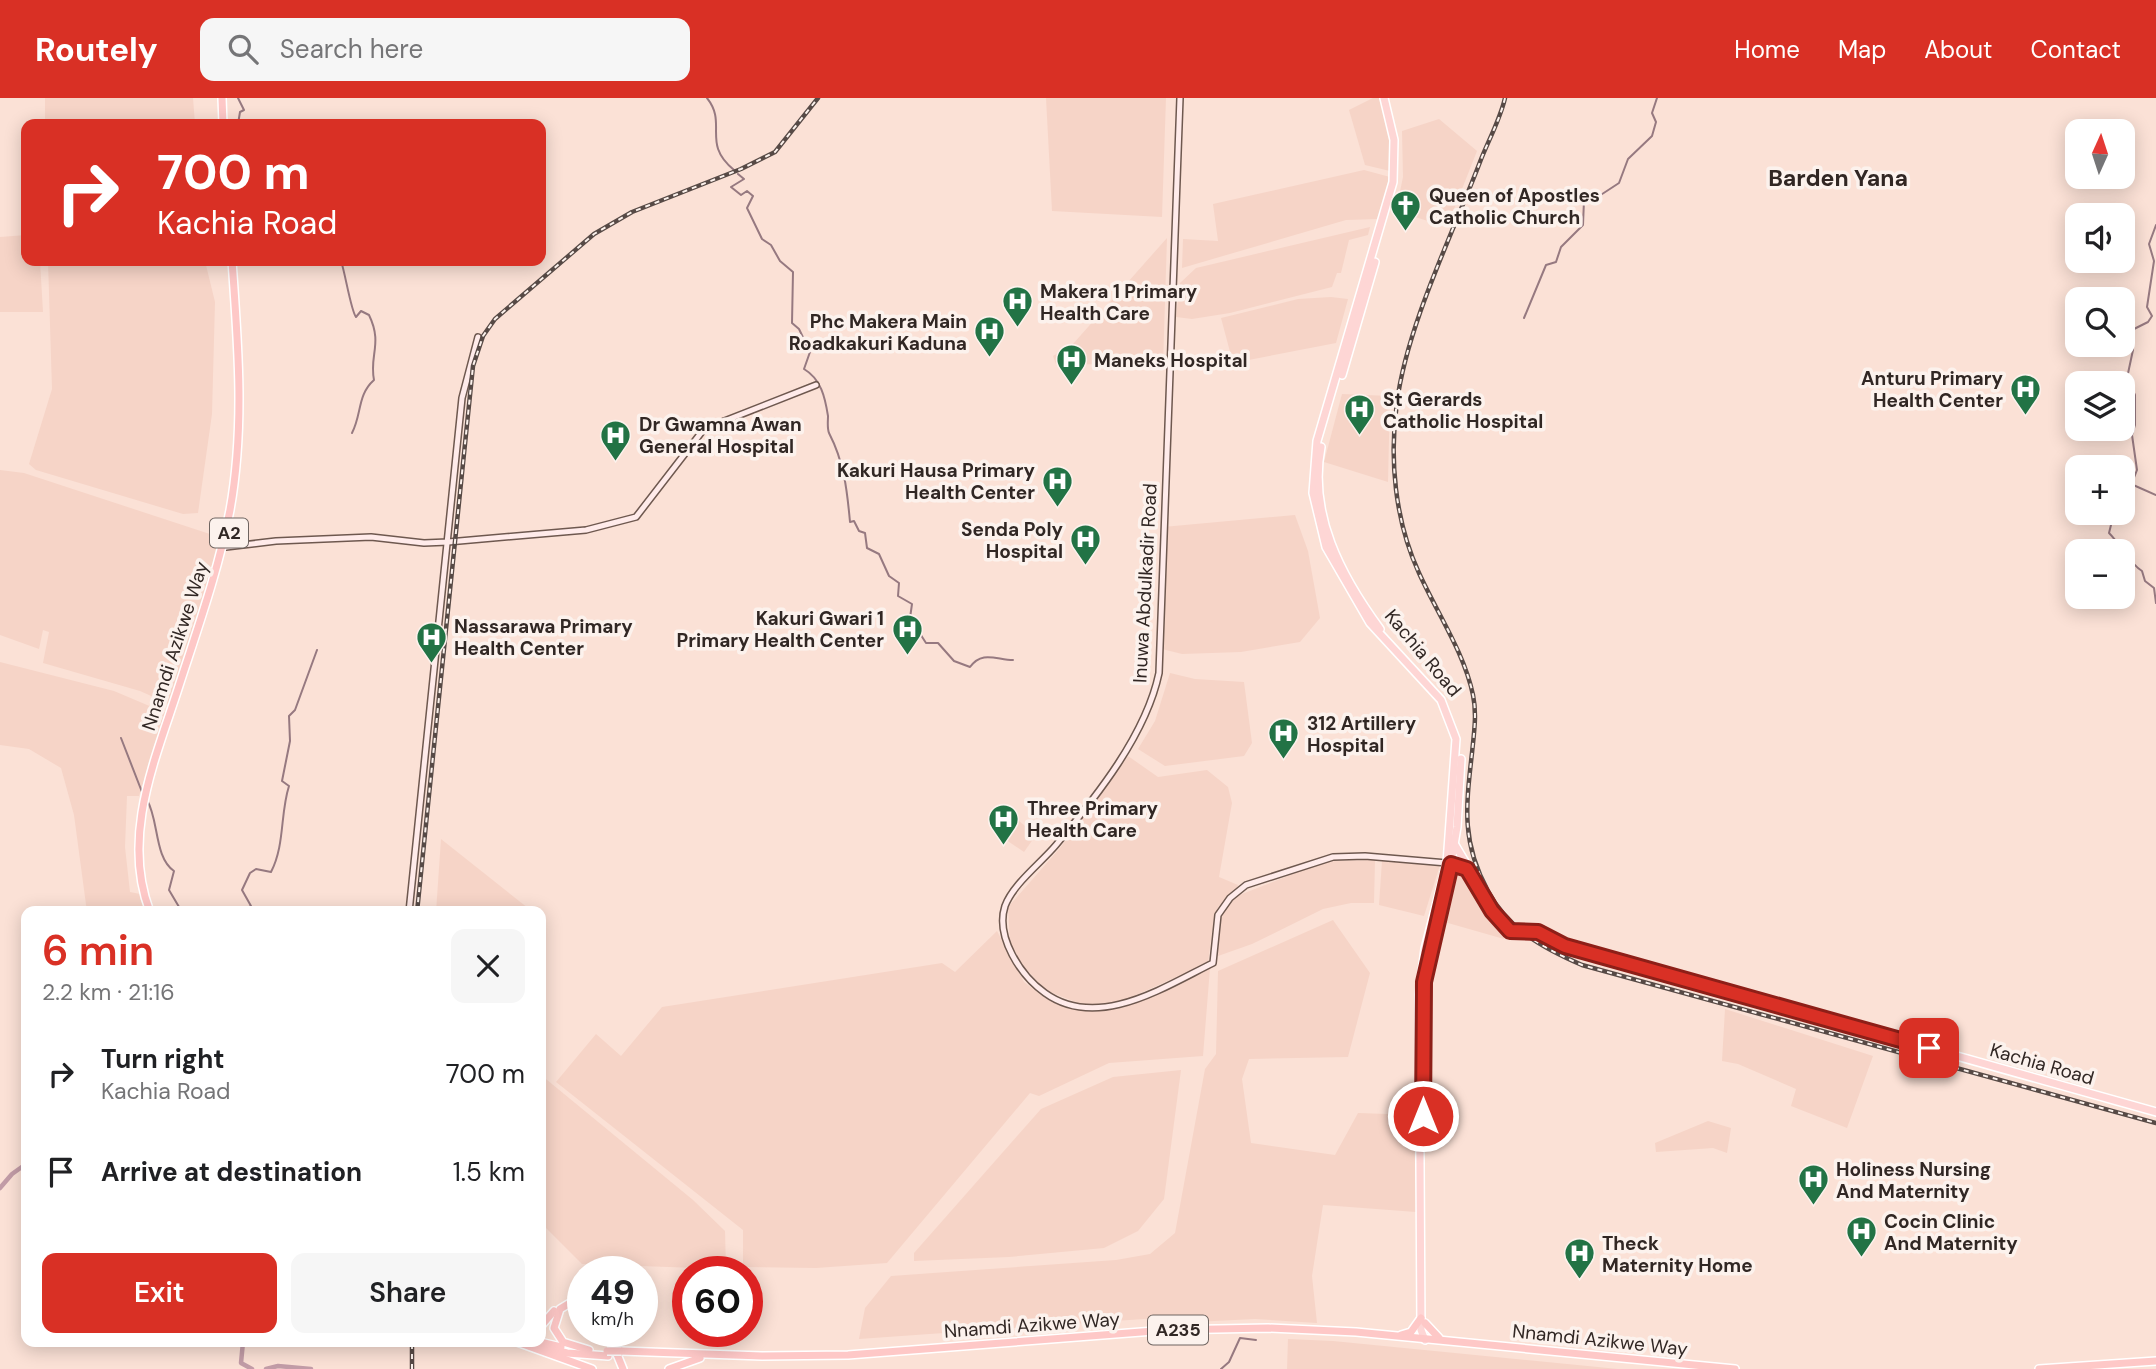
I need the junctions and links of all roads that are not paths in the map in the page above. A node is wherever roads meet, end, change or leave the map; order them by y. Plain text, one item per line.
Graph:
1 (224, 98) edge
2 (1180, 98) edge
3 (1386, 98) edge
4 (225, 119) edge
5 (234, 266) edge
6 (234, 266) edge
7 (478, 337) dead end
8 (816, 385) dead end
9 (448, 542) junction
10 (226, 547) junction
11 (1455, 845) junction
12 (1449, 864) junction
13 (1467, 869) junction
14 (151, 906) edge
15 (151, 906) edge
16 (410, 906) edge
17 (2156, 1112) edge
18 (567, 1302) edge
19 (567, 1305) edge
20 (546, 1320) edge
21 (1423, 1321) junction
22 (1396, 1336) junction
23 (1419, 1340) junction
24 (1447, 1340) junction
25 (546, 1343) edge
26 (567, 1343) edge
27 (531, 1347) edge
28 (544, 1347) edge
29 (579, 1347) edge
30 (612, 1347) edge
31 (589, 1350) junction
32 (607, 1353) junction
33 (621, 1354) junction
34 (700, 1358) junction
35 (2156, 1363) edge
36 (592, 1369) edge
37 (621, 1369) edge
38 (669, 1369) edge
39 (1699, 1369) edge
40 (1735, 1369) edge
41 (2039, 1369) edge
42 (2098, 1369) edge

1 - 4 highway
2 - 12 main road, Inuwa Abdulkadir Road
3 - 11 main road, Kachia Road
3 - 12 main road, Kachia Road
5 - 10 highway, Nnamdi Azikwe Way / A2
6 - 15 highway, Nnamdi Azikwe Way / A2
7 - 9 main road
8 - 9 main road
9 - 10 main road
9 - 16 main road
10 - 14 highway, Nnamdi Azikwe Way / A2
11 - 12 main road, Kachia Road
11 - 13 main road
12 - 13 main road
12 - 21 main road
13 - 17 main road, Kachia Road
18 - 20 highway
19 - 26 highway
21 - 22 highway
21 - 23 main road
21 - 24 highway
22 - 23 highway, Nnamdi Azikwe Way / A235
22 - 33 highway, Nnamdi Azikwe Way / A235
23 - 24 highway, Nnamdi Azikwe Way / A235
23 - 34 highway, Nnamdi Azikwe Way / A235
23 - 39 highway, Nnamdi Azikwe Way / A235
24 - 40 highway, Nnamdi Azikwe Way / A235
25 - 31 highway, Nnamdi Azikwe Way / A235
27 - 36 highway
28 - 32 highway, Nnamdi Azikwe Way / A235
29 - 31 highway
30 - 37 highway
31 - 32 highway, Nnamdi Azikwe Way / A235
32 - 33 highway, Nnamdi Azikwe Way / A235, bridge
33 - 34 highway, Nnamdi Azikwe Way / A235
34 - 38 highway
35 - 41 highway
35 - 42 highway

